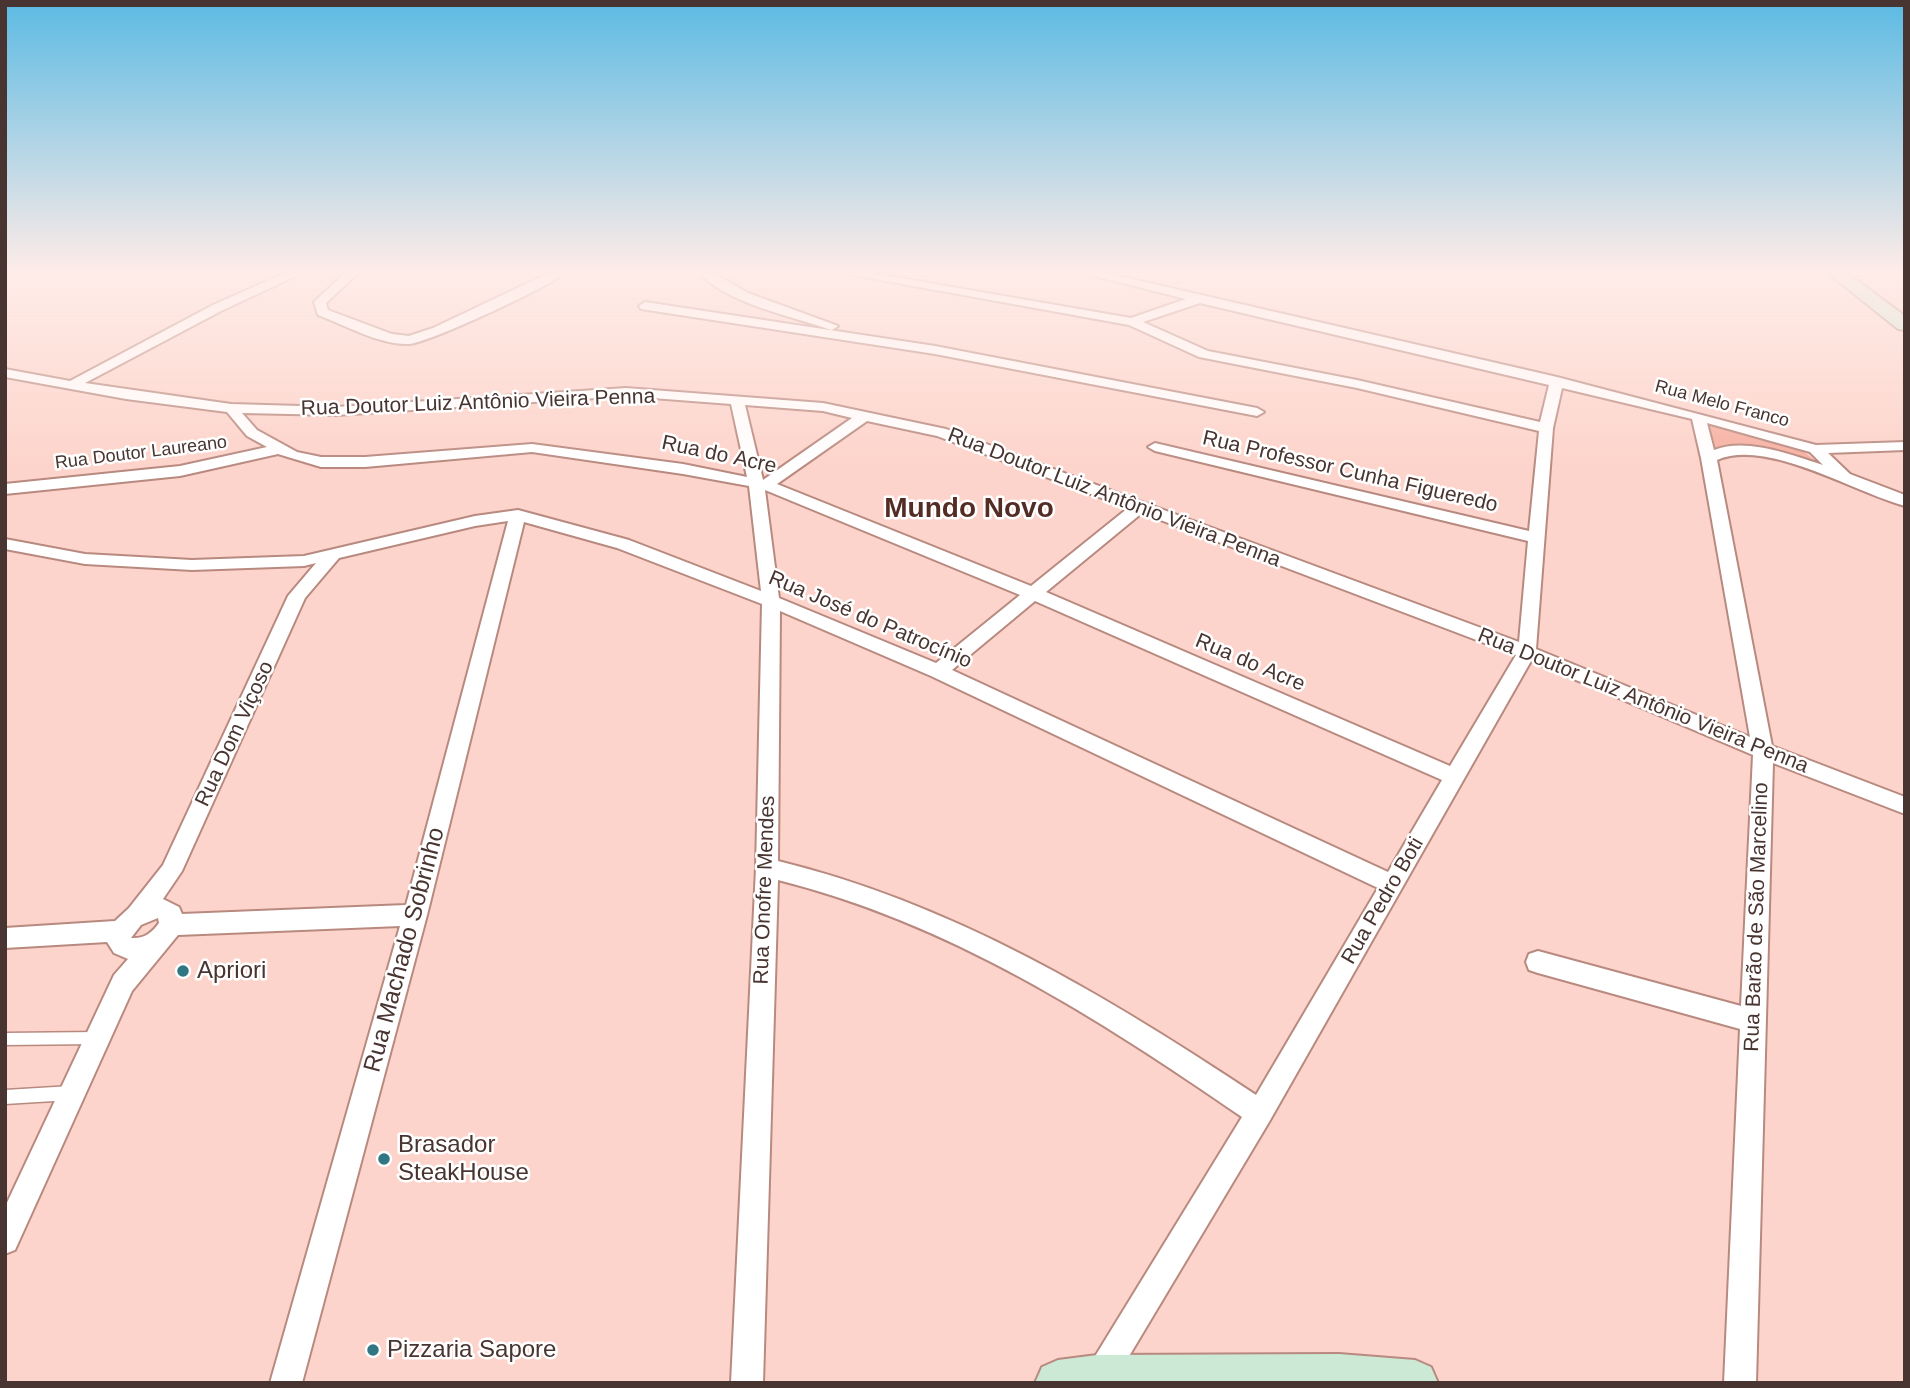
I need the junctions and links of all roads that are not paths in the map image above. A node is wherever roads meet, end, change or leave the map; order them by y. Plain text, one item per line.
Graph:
1 (162, 338) edge
2 (389, 338) edge
3 (417, 338) edge
4 (850, 338) edge
5 (862, 338) edge
6 (1167, 338) edge
7 (1365, 338) edge
8 (871, 341) junction
9 (5, 373) edge
10 (1557, 381) junction
11 (72, 386) junction
12 (737, 401) junction
13 (231, 408) junction
14 (1256, 412) dead end
15 (864, 416) junction
16 (1698, 416) junction
17 (1546, 428) junction
18 (1905, 446) edge
19 (1155, 447) dead end
20 (281, 448) junction
21 (1815, 449) junction
22 (1709, 458) junction
23 (1844, 476) junction
24 (761, 484) junction
25 (5, 489) edge
26 (1905, 501) edge
27 (1138, 508) junction
28 (518, 515) junction
29 (1536, 538) junction
30 (5, 544) edge
31 (333, 555) junction
32 (303, 561) junction
33 (1034, 594) junction
34 (297, 596) junction
35 (771, 601) junction
36 (1527, 652) junction
37 (937, 671) junction
38 (1763, 751) junction
39 (1453, 776) junction
40 (1905, 806) edge
41 (767, 868) junction
42 (171, 871) junction
43 (1393, 885) junction
44 (415, 915) junction
45 (169, 922) junction
46 (128, 931) junction
47 (5, 938) edge
48 (1538, 962) dead end
49 (123, 983) junction
50 (1753, 1021) junction
51 (97, 1038) junction
52 (5, 1039) edge
53 (72, 1093) junction
54 (5, 1097) edge
55 (1260, 1113) junction
56 (5, 1240) edge
57 (1083, 1381) edge
58 (286, 1383) edge
59 (747, 1383) edge
60 (1415, 1383) edge
61 (1740, 1383) edge

1 - 11 street
2 - 3 street
4 - 8 street
5 - 8 street
6 - 17 street
7 - 10 street, Rua Melo Franco
8 - 14 street
9 - 11 street, Rua Doutor Luiz Antônio Vieira Penna
10 - 16 street, Rua Melo Franco
10 - 17 street, Rua Pedro Boti
11 - 13 street, Rua Doutor Luiz Antônio Vieira Penna
12 - 13 street, Rua Doutor Luiz Antônio Vieira Penna
12 - 15 street, Rua Doutor Luiz Antônio Vieira Penna
12 - 24 street, Rua Onofre Mendes
13 - 20 street, Rua do Acre
15 - 24 street
15 - 27 street, Rua Doutor Luiz Antônio Vieira Penna
16 - 21 street, Rua Melo Franco
16 - 22 street, Rua Barão de São Marcelino
17 - 29 street, Rua Pedro Boti
18 - 21 street
19 - 29 street, Rua Professor Cunha Figueredo
20 - 24 street, Rua do Acre
20 - 25 street, Rua Doutor Laureano
21 - 23 street, Rua Melo Franco
22 - 23 street, Rua Melo Franco
22 - 38 street, Rua Barão de São Marcelino
23 - 26 street, Rua Melo Franco
24 - 33 street, Rua do Acre
24 - 35 street, Rua Onofre Mendes
27 - 33 street
27 - 36 street, Rua Doutor Luiz Antônio Vieira Penna
28 - 31 street, Rua José do Patrocínio
28 - 35 street, Rua José do Patrocínio
28 - 44 street, Rua Machado Sobrinho
29 - 36 street, Rua Pedro Boti
30 - 32 street
31 - 32 street, Rua José do Patrocínio
31 - 34 street, Rua Dom Viçoso
32 - 34 street, Rua Dom Viçoso
33 - 37 street
33 - 39 street, Rua do Acre
34 - 42 street, Rua Dom Viçoso
35 - 37 street, Rua José do Patrocínio
35 - 41 street, Rua Onofre Mendes
36 - 38 street, Rua Doutor Luiz Antônio Vieira Penna
36 - 39 street, Rua Pedro Boti
37 - 43 street, Rua José do Patrocínio
38 - 40 street, Rua Doutor Luiz Antônio Vieira Penna
38 - 50 street, Rua Barão de São Marcelino
39 - 43 street, Rua Pedro Boti
41 - 55 street
41 - 59 street, Rua Onofre Mendes
42 - 45 street, Rua Dom Viçoso
42 - 46 street, Rua Dom Viçoso
43 - 55 street, Rua Pedro Boti
44 - 45 street
44 - 58 street, Rua Machado Sobrinho
45 - 46 street
45 - 46 street
45 - 49 street
46 - 47 street
46 - 49 street
48 - 50 street
49 - 51 street
50 - 61 street, Rua Barão de São Marcelino
51 - 52 lane
51 - 53 street
53 - 54 lane
53 - 56 street
55 - 57 street, Rua Pedro Boti
57 - 60 street

